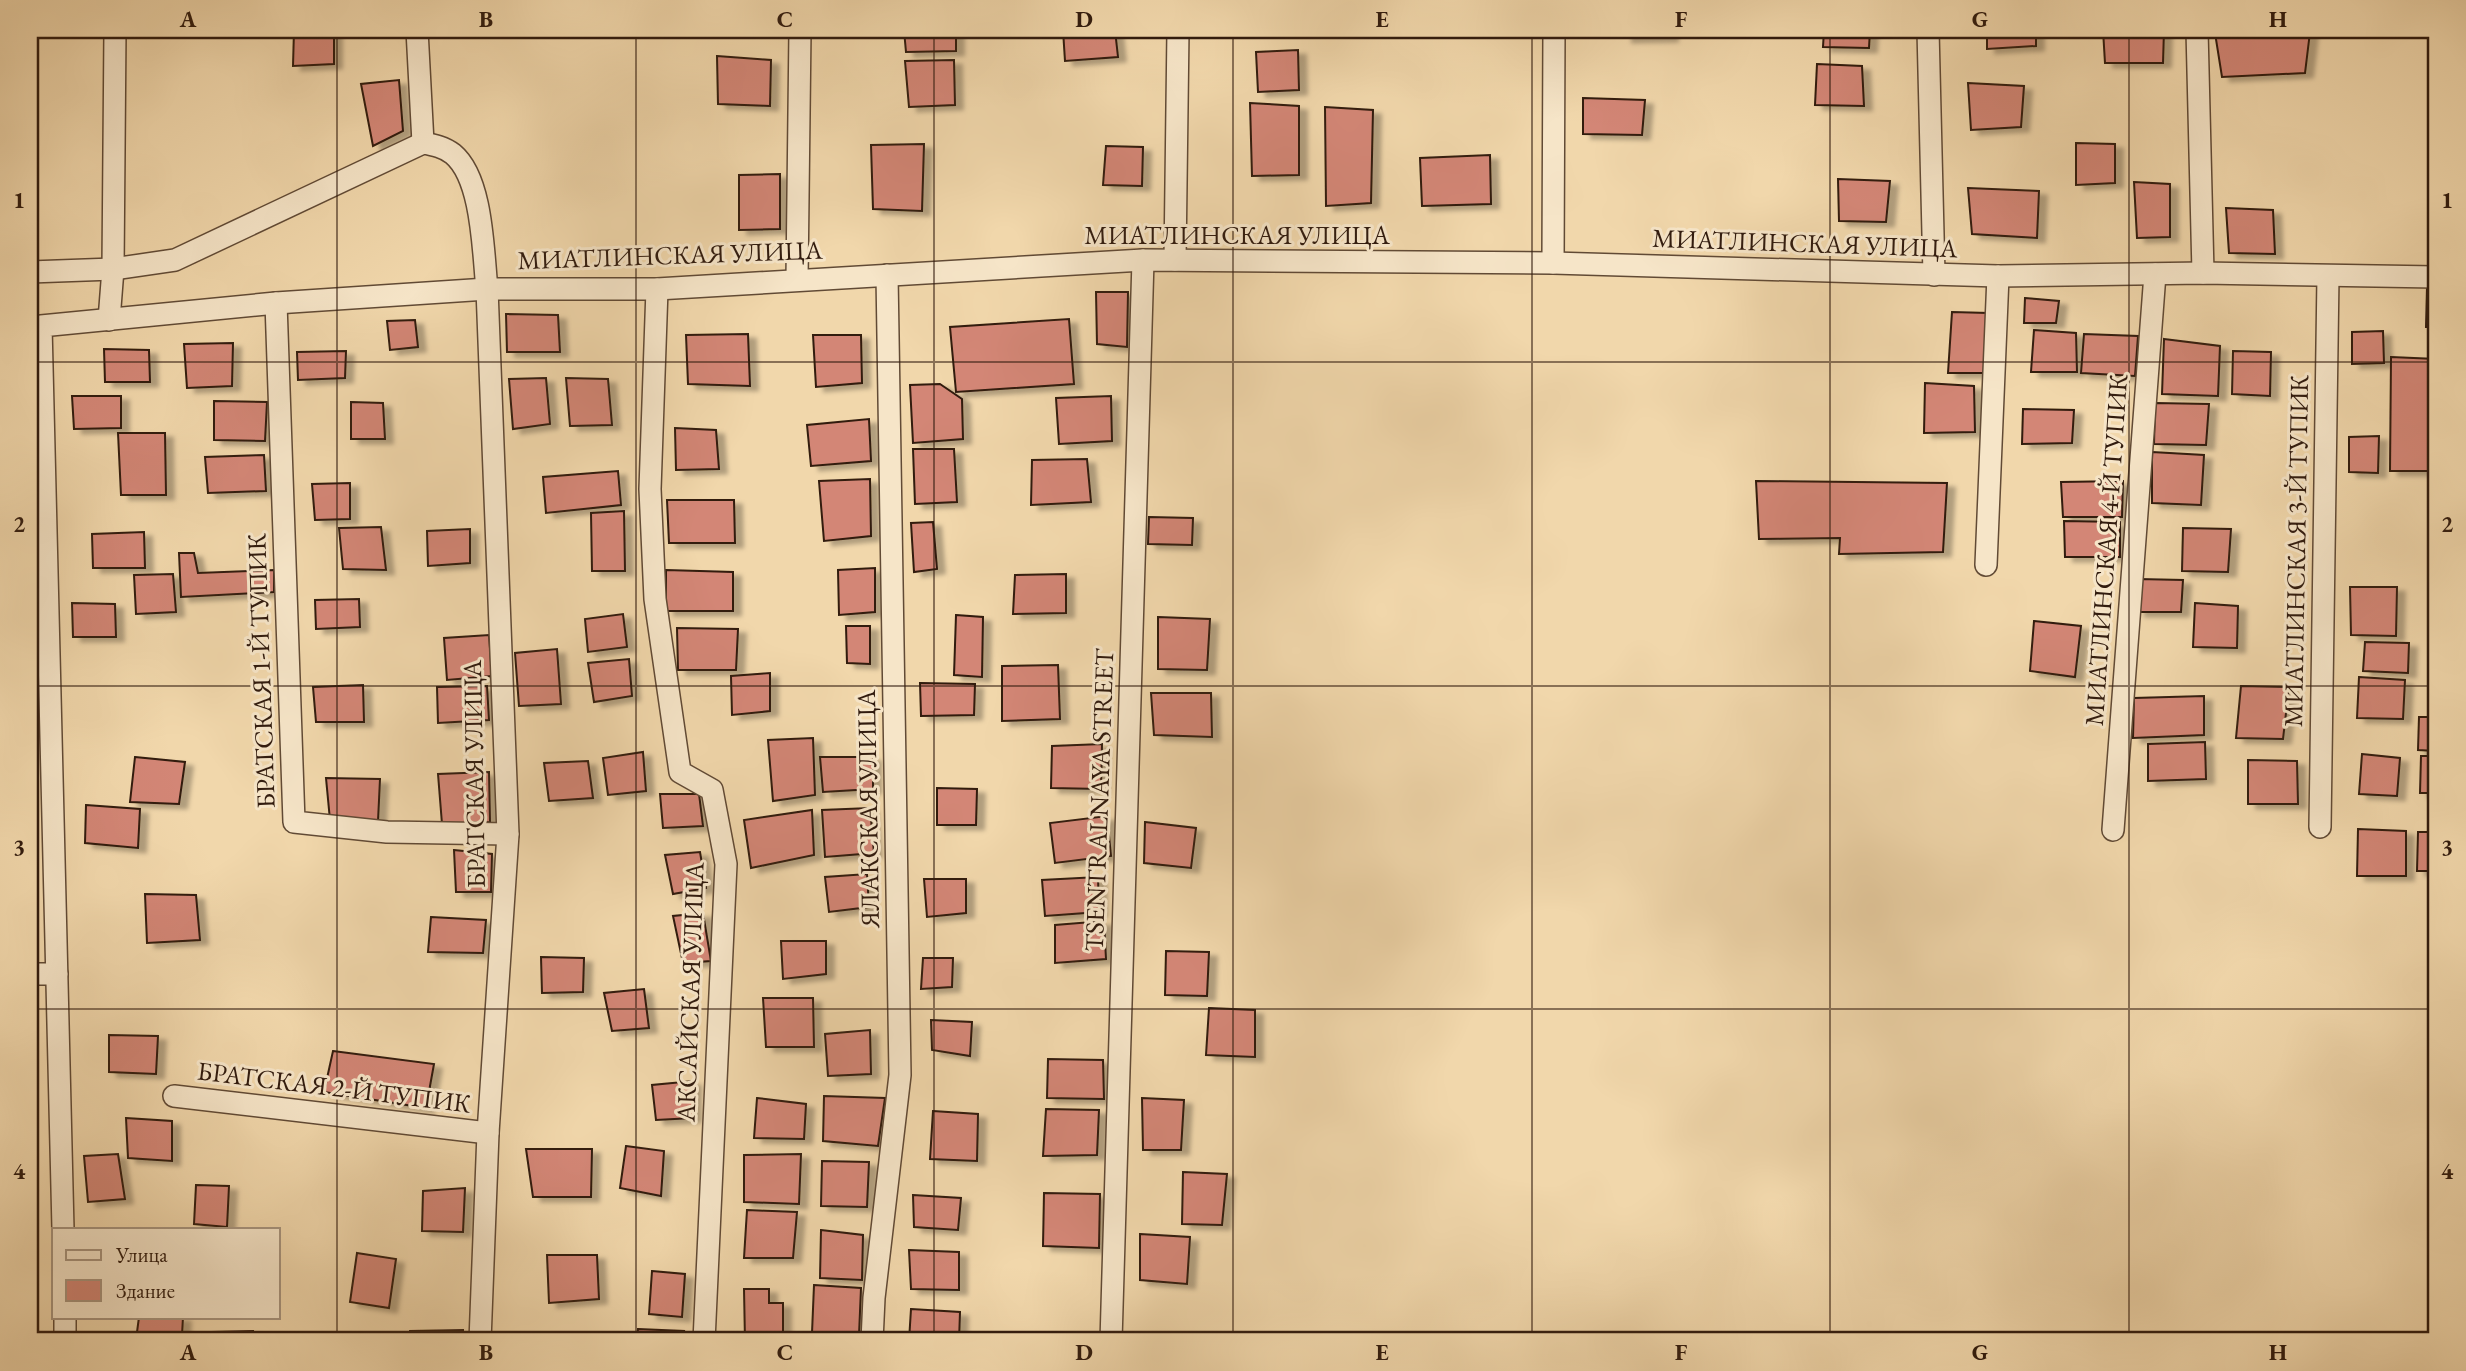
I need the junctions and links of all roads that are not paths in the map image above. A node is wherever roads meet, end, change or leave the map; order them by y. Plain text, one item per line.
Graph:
1 (116, 30) edge
2 (417, 30) edge
3 (800, 30) edge
4 (1178, 30) edge
5 (1554, 30) edge
6 (1928, 30) edge
7 (2197, 30) edge
8 (423, 143) junction
9 (1143, 260) junction
10 (1175, 260) junction
11 (1553, 263) junction
12 (113, 269) junction
13 (30, 272) edge
14 (2203, 273) junction
15 (2155, 274) junction
16 (887, 275) junction
17 (1934, 275) junction
18 (1998, 276) junction
19 (2328, 276) junction
20 (2436, 277) edge
21 (797, 278) junction
22 (487, 289) junction
23 (657, 289) junction
24 (276, 303) junction
25 (109, 320) junction
26 (1986, 565) dead end
27 (2320, 827) dead end
28 (2112, 830) dead end
29 (508, 834) junction
30 (30, 974) edge
31 (57, 974) junction
32 (174, 1096) dead end
33 (488, 1133) junction
34 (63, 1228) edge
35 (65, 1318) edge
36 (65, 1341) edge
37 (480, 1341) edge
38 (704, 1341) edge
39 (872, 1341) edge
40 (1111, 1341) edge

1 - 12 street
2 - 8 street
3 - 21 street
4 - 10 street
5 - 11 street
6 - 17 street
7 - 14 street
8 - 12 street
8 - 22 street, БРАТСКАЯ УЛИЦА
9 - 10 street, МИАТЛИНСКАЯ УЛИЦА
9 - 16 street, МИАТЛИНСКАЯ УЛИЦА
9 - 40 street, TSENTRALNAYA STREET
10 - 11 street, МИАТЛИНСКАЯ УЛИЦА
11 - 17 street, МИАТЛИНСКАЯ УЛИЦА
12 - 13 street
12 - 25 street
14 - 15 street, МИАТЛИНСКАЯ УЛИЦА
14 - 19 street, МИАТЛИНСКАЯ УЛИЦА
15 - 18 street, МИАТЛИНСКАЯ УЛИЦА
15 - 28 street, МИАТЛИНСКАЯ 4-Й ТУПИК
16 - 21 street, МИАТЛИНСКАЯ УЛИЦА
16 - 39 street, ЯЛАКСКАЯ УЛИЦА
17 - 18 street, МИАТЛИНСКАЯ УЛИЦА
18 - 26 street
19 - 20 street, МИАТЛИНСКАЯ УЛИЦА
19 - 27 street, МИАТЛИНСКАЯ 3-Й ТУПИК
21 - 23 street, МИАТЛИНСКАЯ УЛИЦА
22 - 23 street, МИАТЛИНСКАЯ УЛИЦА
22 - 24 street, МИАТЛИНСКАЯ УЛИЦА
22 - 29 street, БРАТСКАЯ УЛИЦА
23 - 38 street, АКСАЙСКАЯ УЛИЦА
24 - 25 street, МИАТЛИНСКАЯ УЛИЦА
24 - 29 street, БРАТСКАЯ 1-Й ТУПИК
25 - 31 street, МИАТЛИНСКАЯ УЛИЦА
29 - 33 street, БРАТСКАЯ УЛИЦА
30 - 31 street
31 - 34 street
32 - 33 street, БРАТСКАЯ 2-Й ТУПИК
33 - 37 street, БРАТСКАЯ УЛИЦА
35 - 36 street

